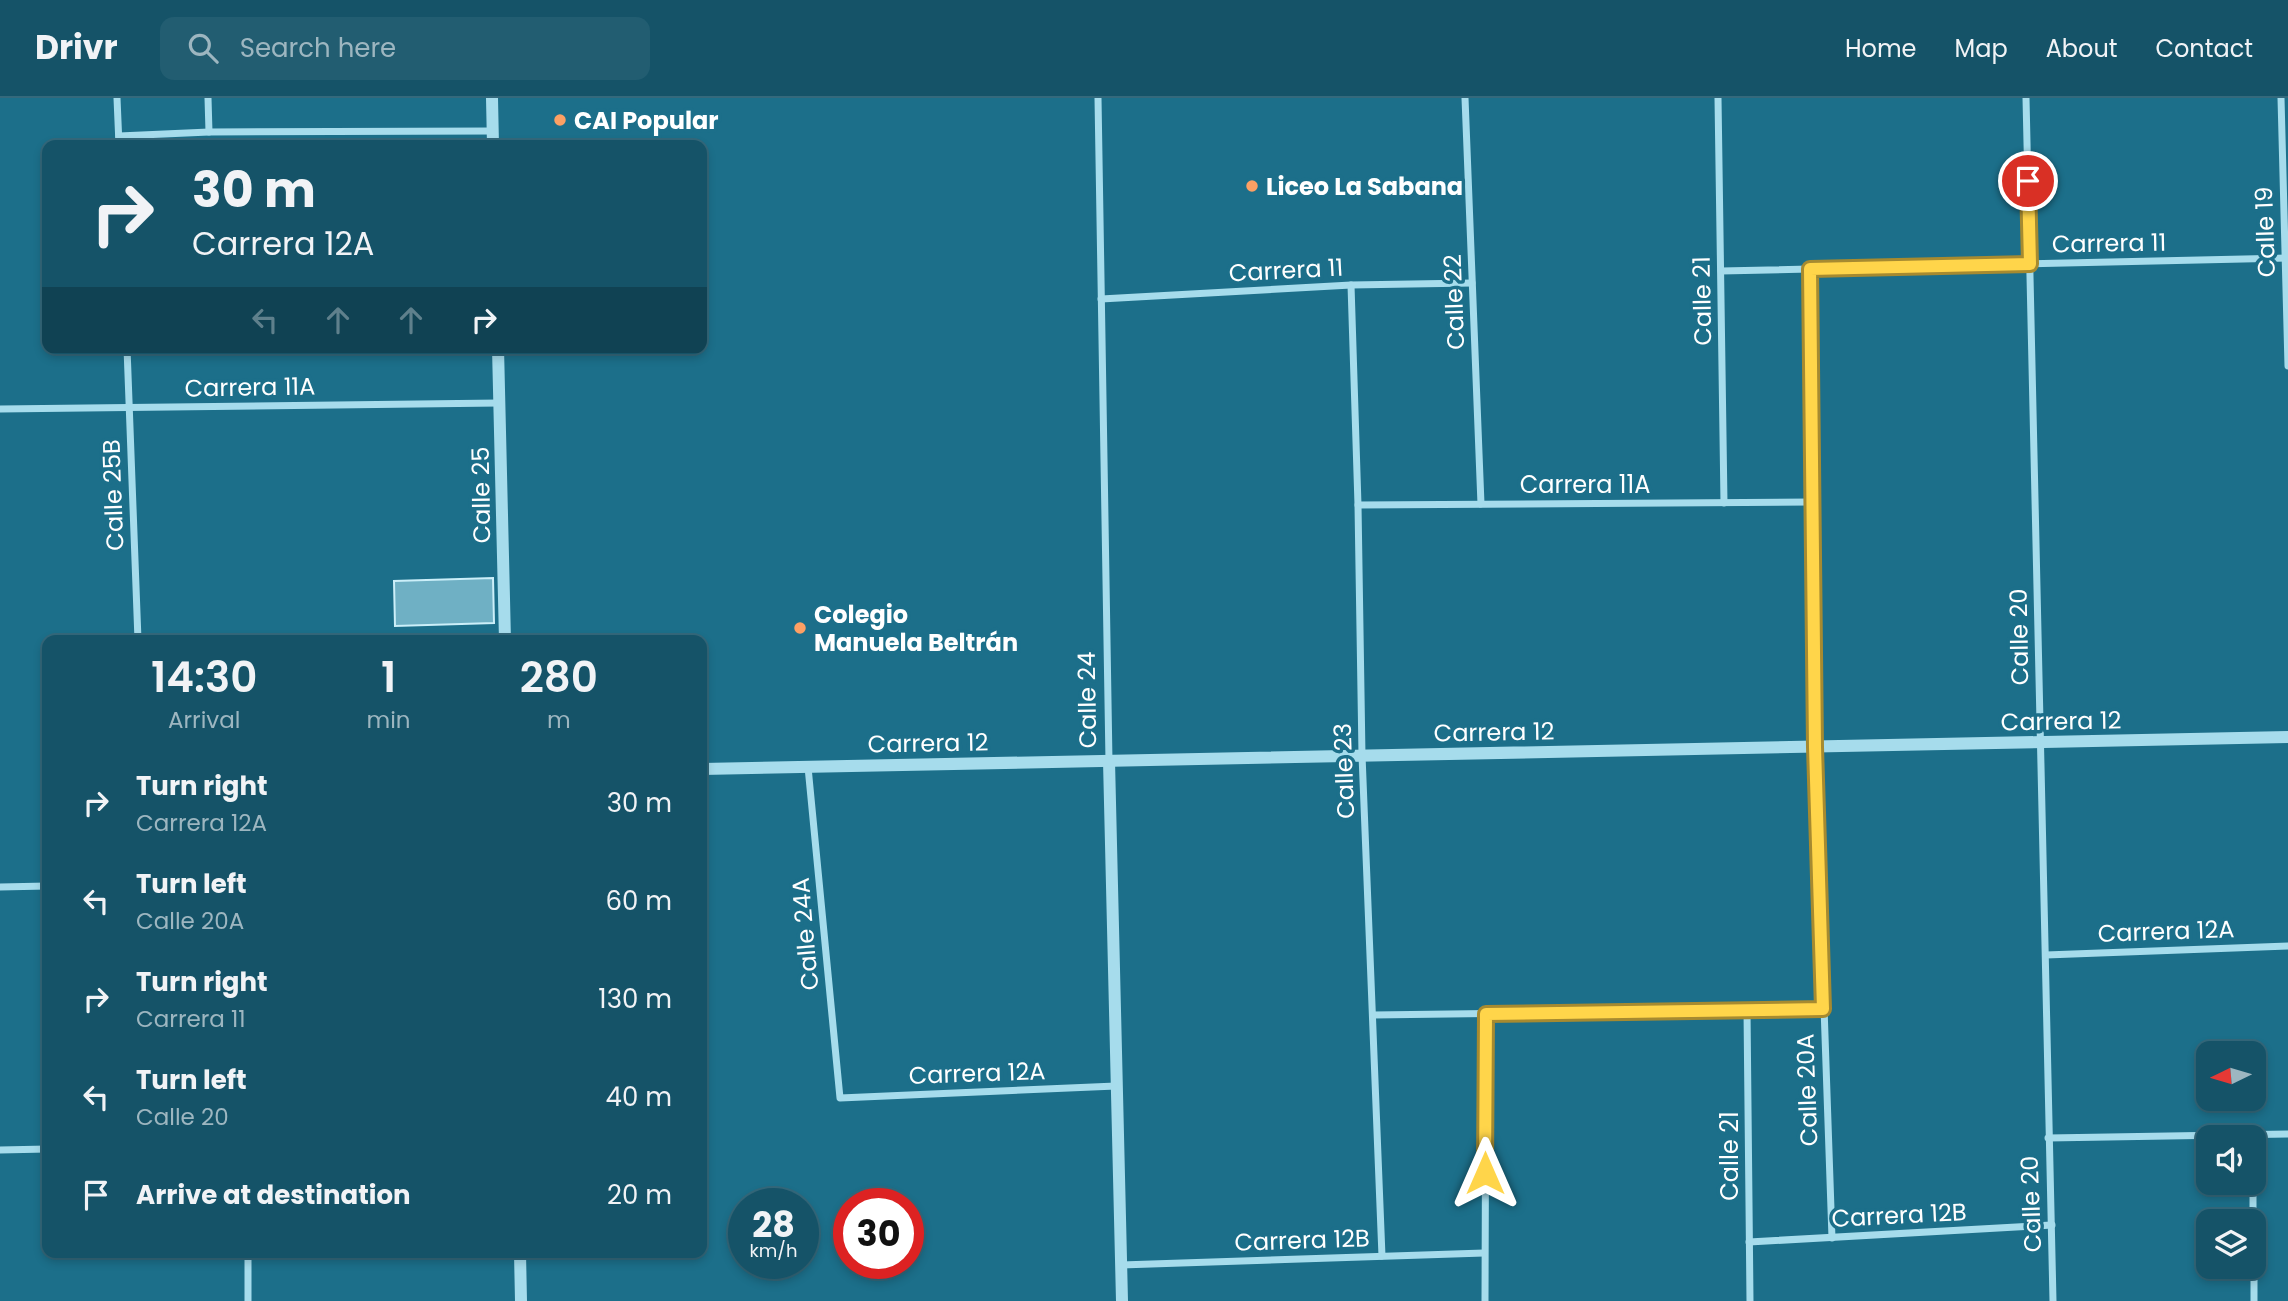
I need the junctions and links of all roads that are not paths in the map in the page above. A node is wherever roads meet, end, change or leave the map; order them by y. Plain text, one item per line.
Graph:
1 (117, 98) edge
2 (208, 98) edge
3 (492, 98) edge
4 (1098, 98) edge
5 (1465, 98) edge
6 (1718, 98) edge
7 (2026, 98) edge
8 (2281, 98) edge
9 (493, 131) junction
10 (209, 132) junction
11 (119, 136) junction
12 (119, 140) edge
13 (493, 140) edge
14 (2287, 258) edge
15 (2030, 264) junction
16 (1810, 269) junction
17 (1721, 271) junction
18 (1472, 284) junction
19 (1351, 285) junction
20 (1101, 299) junction
21 (127, 354) edge
22 (498, 354) edge
23 (2288, 366) edge
24 (499, 403) junction
25 (129, 408) junction
26 (0, 409) edge
27 (1811, 502) junction
28 (1724, 503) junction
29 (1481, 504) junction
30 (1358, 505) junction
31 (138, 635) edge
32 (505, 635) edge
33 (2288, 737) edge
34 (2041, 743) junction
35 (1815, 747) junction
36 (1362, 755) junction
37 (1109, 761) junction
38 (808, 767) junction
39 (707, 769) edge
40 (42, 886) edge
41 (0, 887) edge
42 (2288, 946) edge
43 (2046, 955) junction
44 (1823, 1009) junction
45 (1747, 1010) junction
46 (1486, 1014) junction
47 (1373, 1015) junction
48 (1116, 1086) junction
49 (840, 1098) joint
50 (2288, 1134) edge
51 (2266, 1136) edge
52 (2196, 1137) edge
53 (2048, 1138) junction
54 (42, 1149) edge
55 (0, 1150) edge
56 (2052, 1225) junction
57 (1832, 1238) junction
58 (1749, 1242) junction
59 (1484, 1253) junction
60 (1382, 1256) junction
61 (248, 1258) edge
62 (520, 1258) edge
63 (1121, 1265) junction
64 (2254, 1279) edge
65 (248, 1301) edge
66 (521, 1301) edge
67 (1122, 1301) edge
68 (1485, 1301) edge
69 (1749, 1301) edge
70 (2053, 1301) edge
71 (2254, 1301) edge

1 - 11 street
2 - 10 street
3 - 9 street
4 - 20 street, Calle 24
5 - 18 street, Calle 22
6 - 17 street, Calle 21
7 - 15 street, Calle 20
8 - 14 street, Calle 19
9 - 10 street
9 - 13 street
10 - 11 street
11 - 12 street
14 - 15 street, Carrera 11
14 - 23 street, Calle 19
15 - 16 street, Carrera 11
15 - 34 street, Calle 20
16 - 17 street, Carrera 11
16 - 27 street, Calle 20A
17 - 28 street, Calle 21
18 - 19 street, Carrera 11
18 - 29 street, Calle 22
19 - 20 street, Carrera 11
19 - 30 street, Calle 23
20 - 37 street, Calle 24
21 - 25 street, Calle 25B
22 - 24 street, Calle 25
24 - 25 street, Carrera 11A
24 - 32 street, Calle 25
25 - 26 street, Carrera 11A
25 - 31 street, Calle 25B
27 - 28 street, Carrera 11A
27 - 35 street, Calle 20A
28 - 29 street, Carrera 11A
29 - 30 street, Carrera 11A
30 - 36 street, Calle 23
33 - 34 street, Carrera 12
34 - 35 street, Carrera 12
34 - 43 street, Calle 20
35 - 36 street, Carrera 12
35 - 44 street, Calle 20A
36 - 37 street, Carrera 12
36 - 47 street, Calle 23
37 - 38 street, Carrera 12
37 - 48 street, Calle 24
38 - 39 street, Carrera 12
38 - 49 street, Calle 24A
40 - 41 street
42 - 43 street, Carrera 12A
43 - 53 street, Calle 20
44 - 45 street
44 - 57 street, Calle 20A
45 - 46 street
45 - 58 street, Calle 21
46 - 47 street
46 - 59 street
47 - 60 street, Calle 23
48 - 49 street, Carrera 12A
48 - 63 street, Calle 24
50 - 51 street
52 - 53 street
53 - 56 street, Calle 20
54 - 55 street
56 - 57 street, Carrera 12B
56 - 70 street, Calle 20
57 - 58 street, Carrera 12B
58 - 69 street, Calle 21
59 - 60 street, Carrera 12B
59 - 68 street
60 - 63 street, Carrera 12B
61 - 65 street
62 - 66 street
63 - 67 street, Calle 24
64 - 71 street

